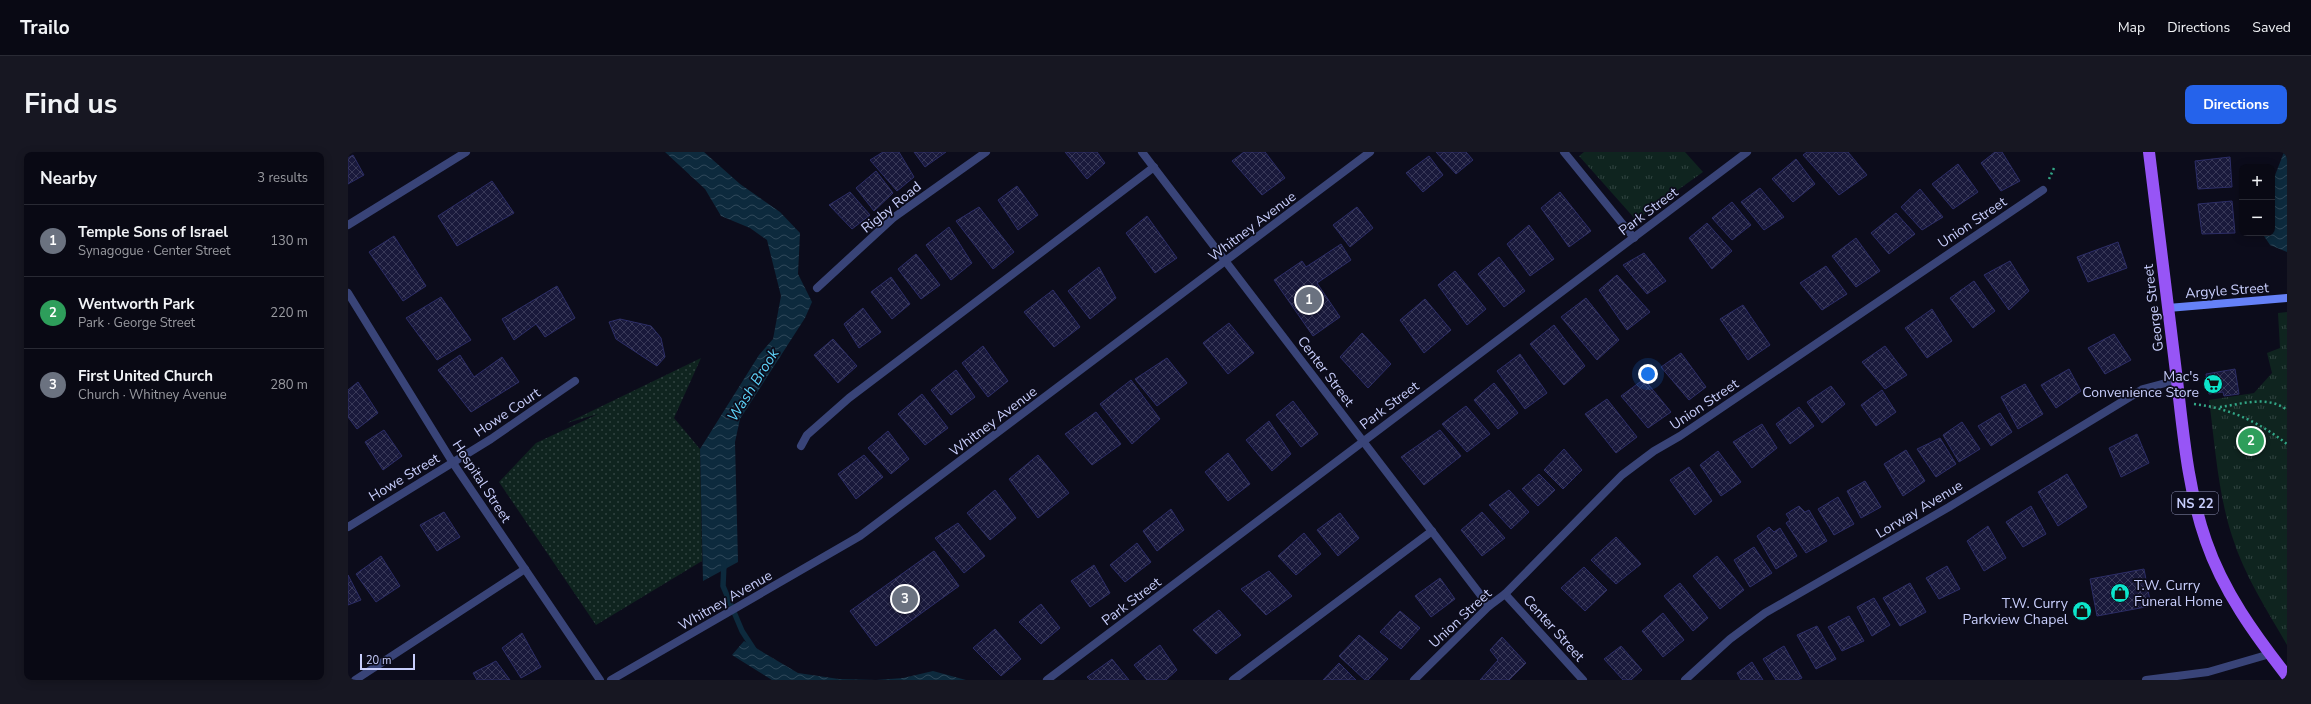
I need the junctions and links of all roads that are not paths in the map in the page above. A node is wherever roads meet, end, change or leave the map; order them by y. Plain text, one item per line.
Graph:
1 (466, 152) edge
2 (986, 152) edge
3 (1142, 152) edge
4 (1370, 152) edge
5 (1747, 152) edge
6 (2149, 152) edge
7 (1566, 153) edge
8 (1154, 167) junction
9 (2043, 190) dead end
10 (348, 225) edge
11 (1634, 238) junction
12 (1226, 262) junction
13 (817, 288) dead end
14 (348, 292) edge
15 (2287, 298) edge
16 (2168, 308) junction
17 (2177, 380) junction
18 (575, 382) dead end
19 (1364, 441) junction
20 (801, 446) dead end
21 (453, 463) junction
22 (348, 527) edge
23 (1432, 531) junction
24 (525, 569) junction
25 (1505, 594) junction
26 (1489, 606) junction
27 (2270, 654) junction
28 (2287, 676) edge
29 (354, 680) edge
30 (600, 680) edge
31 (611, 680) edge
32 (1047, 680) edge
33 (1233, 680) edge
34 (1414, 680) edge
35 (1583, 680) edge
36 (1685, 680) edge
37 (2146, 680) edge

1 - 10 street
2 - 13 street, Rigby Road
3 - 8 street, Center Street
4 - 12 street, Whitney Avenue
5 - 11 street, Park Street
6 - 16 main road, George Street / NS 22
7 - 11 street
8 - 12 street, Center Street
8 - 20 street
9 - 25 street, Union Street
11 - 19 street, Park Street
12 - 19 street, Center Street
12 - 31 street, Whitney Avenue
14 - 21 street, Hospital Street
15 - 16 street, Argyle Street
16 - 17 main road, George Street / NS 22
17 - 27 main road, George Street / NS 22
17 - 36 street, Lorway Avenue
18 - 21 street, Howe Court
19 - 23 street, Center Street
19 - 32 street, Park Street
21 - 22 street, Howe Street
21 - 24 street, Hospital Street
23 - 26 street, Center Street
23 - 33 street
24 - 29 street
24 - 30 street, Hospital Street
25 - 26 street, Union Street
25 - 35 street, Center Street
26 - 34 street, Union Street
27 - 28 main road, George Street / NS 22
27 - 37 street

